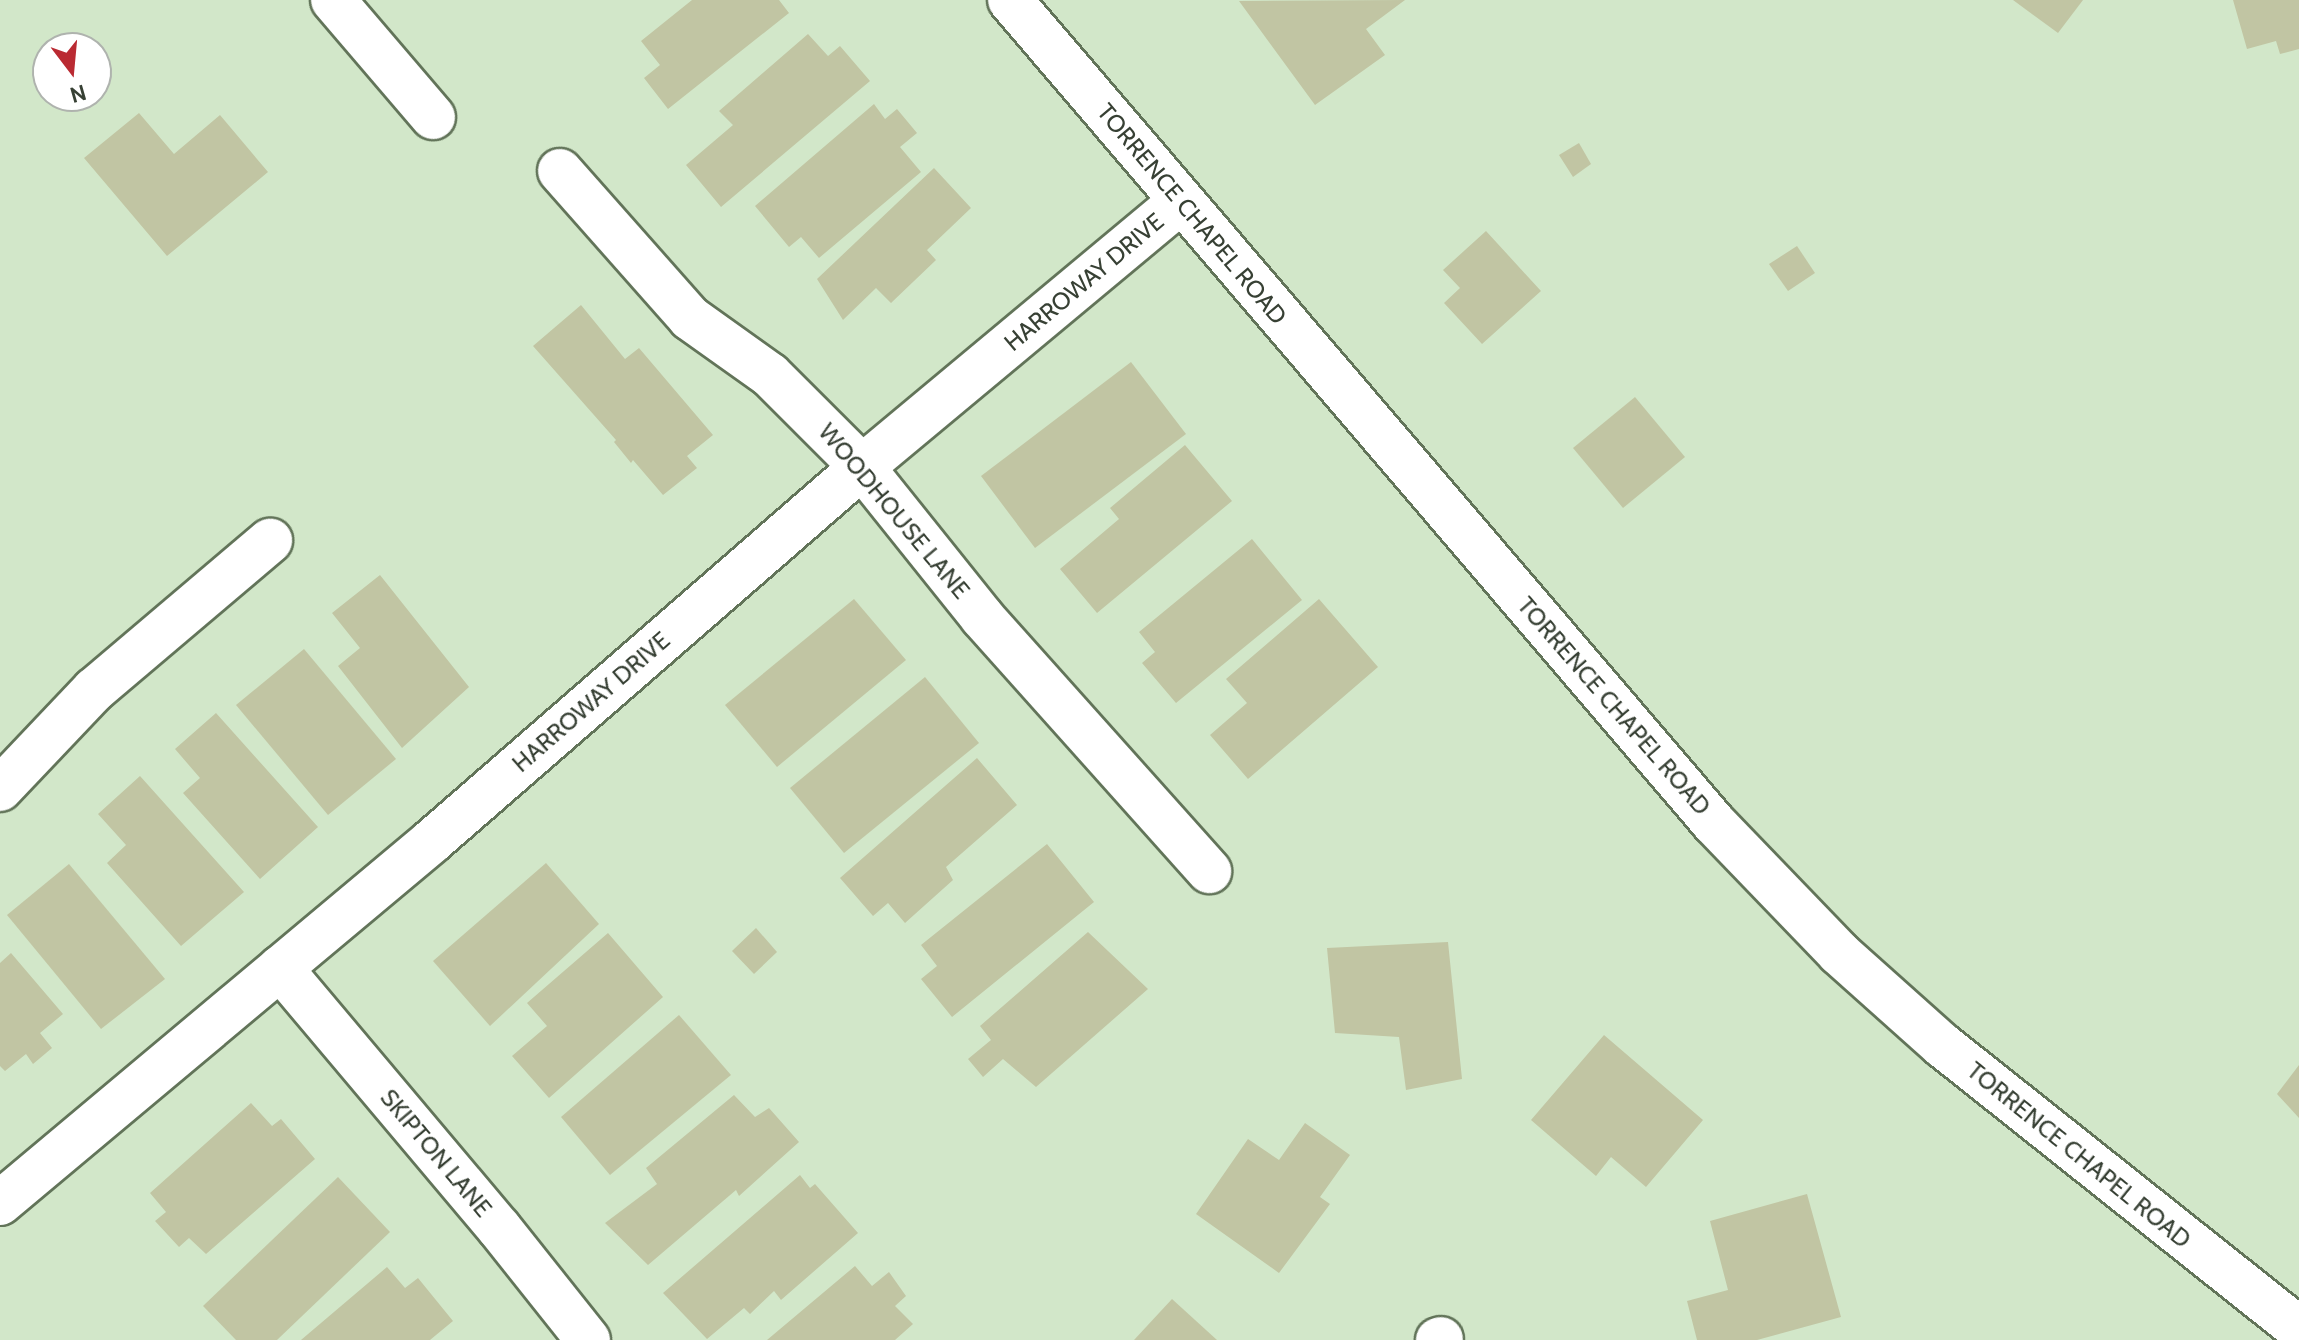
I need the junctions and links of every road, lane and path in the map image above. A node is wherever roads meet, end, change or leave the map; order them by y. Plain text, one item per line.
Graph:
1 (333, 0) edge
2 (1019, 3) edge
3 (433, 117) dead end
4 (560, 171) dead end
5 (1181, 201) junction
6 (862, 467) junction
7 (270, 541) dead end
8 (0, 789) edge
9 (1209, 871) dead end
10 (280, 968) junction
11 (0, 1203) edge
12 (2299, 1329) edge
13 (588, 1340) edge

1 - 3 street
2 - 5 street, TORRENCE CHAPEL ROAD
4 - 6 street, WOODHOUSE LANE
5 - 6 street, HARROWAY DRIVE
5 - 12 street, TORRENCE CHAPEL ROAD
6 - 9 street, WOODHOUSE LANE
6 - 10 street, HARROWAY DRIVE
7 - 8 street
10 - 11 street, HARROWAY DRIVE
10 - 13 street, SKIPTON LANE

